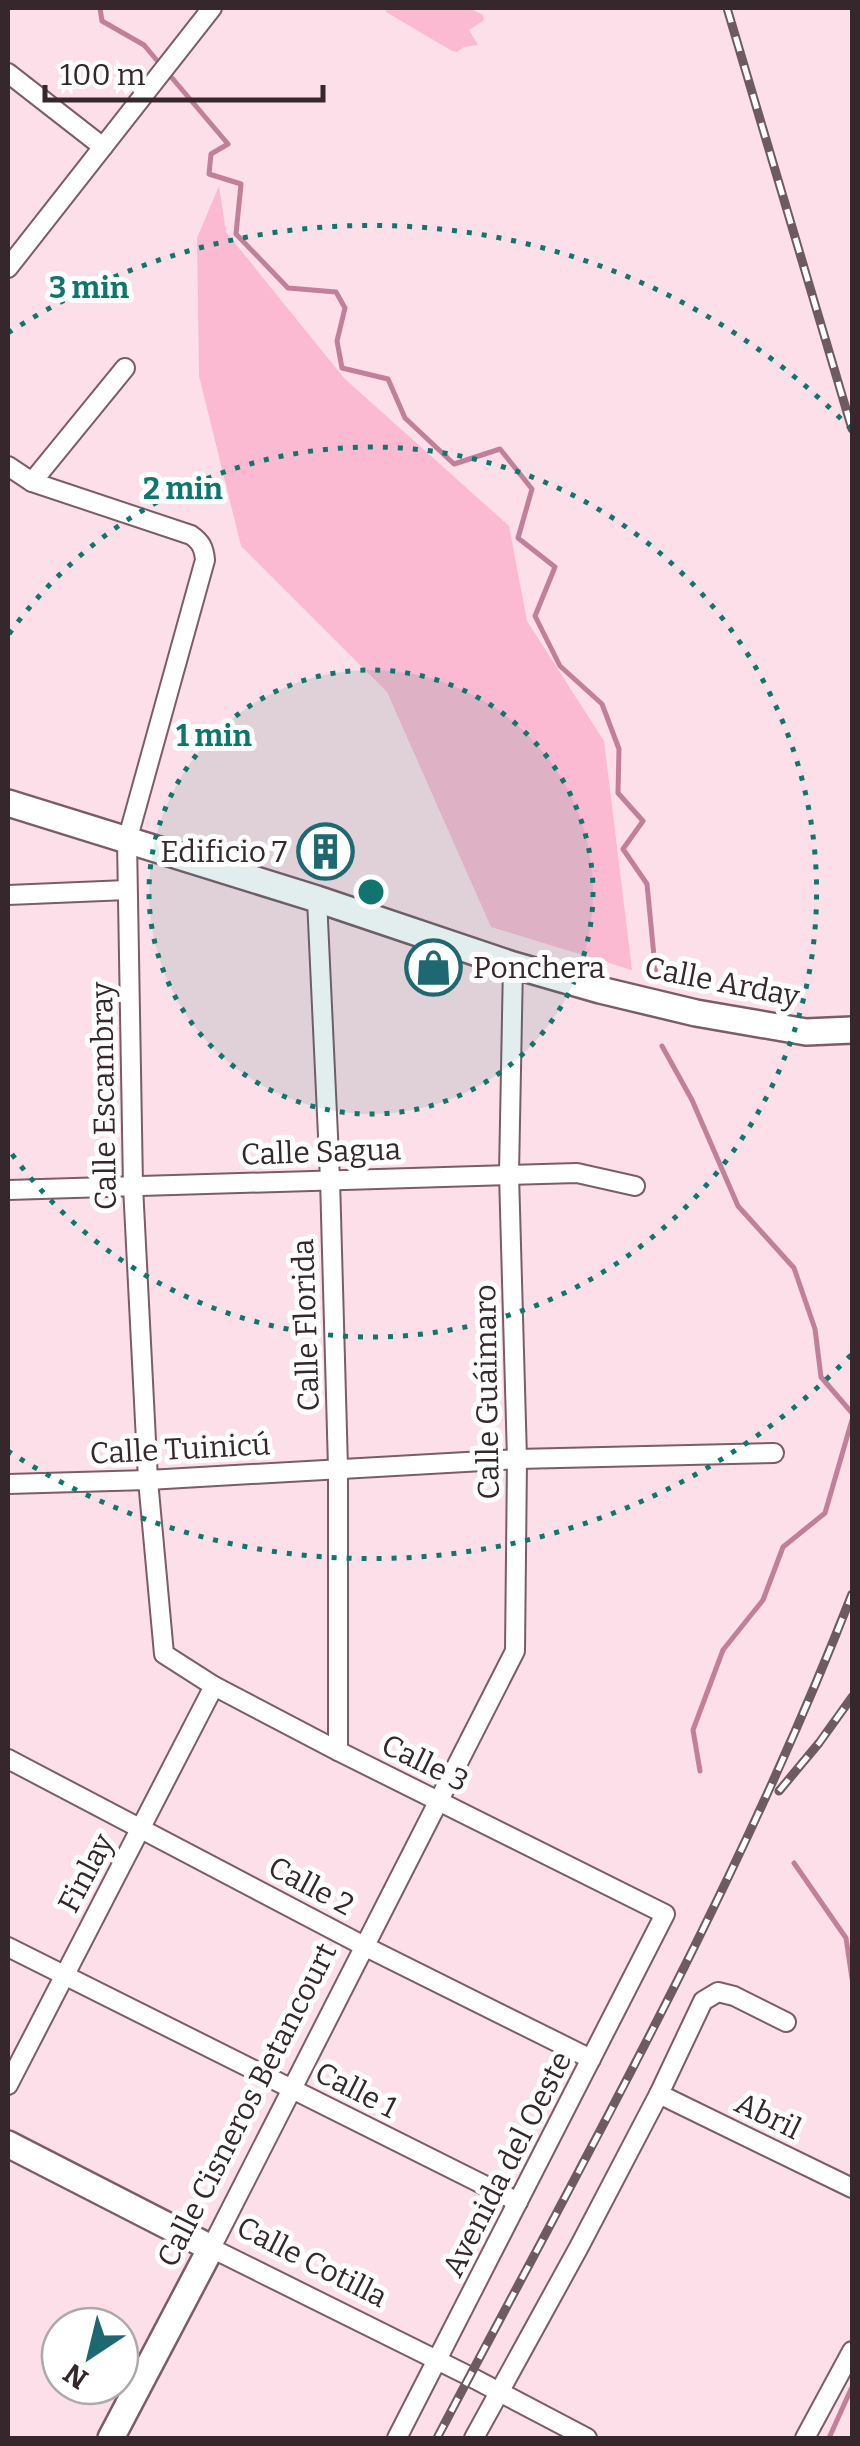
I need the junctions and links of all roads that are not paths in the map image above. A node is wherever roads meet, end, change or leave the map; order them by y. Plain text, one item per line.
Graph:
1 (212, 8) edge
2 (8, 73) edge
3 (102, 146) junction
4 (8, 268) edge
5 (124, 368) dead end
6 (8, 466) edge
7 (32, 482) junction
8 (8, 803) edge
9 (127, 841) junction
10 (127, 890) junction
11 (8, 895) edge
12 (316, 899) junction
13 (513, 965) junction
14 (852, 1030) edge
15 (508, 1174) junction
16 (330, 1179) junction
17 (132, 1186) junction
18 (635, 1186) dead end
19 (8, 1190) edge
20 (774, 1453) dead end
21 (517, 1459) junction
22 (338, 1468) junction
23 (148, 1480) junction
24 (8, 1484) edge
25 (164, 1654) joint
26 (214, 1686) junction
27 (338, 1751) junction
28 (8, 1759) edge
29 (439, 1800) junction
30 (141, 1828) junction
31 (665, 1914) joint
32 (364, 1946) junction
33 (8, 1947) edge
34 (64, 1975) junction
35 (786, 2022) dead end
36 (591, 2059) junction
37 (8, 2085) edge
38 (291, 2088) junction
39 (659, 2094) junction
40 (8, 2144) edge
41 (852, 2188) edge
42 (518, 2202) junction
43 (210, 2248) junction
44 (852, 2351) edge
45 (436, 2361) junction
46 (498, 2392) junction
47 (111, 2438) edge
48 (397, 2438) edge
49 (474, 2438) edge
50 (587, 2438) edge
51 (805, 2438) edge

1 - 3 street
2 - 3 street
3 - 4 street
5 - 7 street
6 - 7 street
7 - 9 street, Calle Escambray
8 - 9 street, Calle Arday
9 - 10 street, Calle Escambray
9 - 12 street, Calle Arday
10 - 11 street
10 - 17 street, Calle Escambray
12 - 13 street, Calle Arday
12 - 16 street, Calle Florida
13 - 14 street, Calle Arday
13 - 15 street, Calle Guáimaro
15 - 16 street, Calle Sagua
15 - 18 street, Calle Sagua
15 - 21 street, Calle Guáimaro
16 - 17 street, Calle Sagua
16 - 22 street, Calle Florida
17 - 19 street, Calle Sagua
17 - 23 street, Calle Escambray
20 - 21 street, Calle Tuinicú
21 - 22 street, Calle Tuinicú
21 - 29 street, Calle Guáimaro
22 - 23 street, Calle Tuinicú
22 - 27 street, Calle Florida
23 - 24 street, Calle Tuinicú
23 - 25 street, Calle Escambray
25 - 26 street, Calle 3
26 - 27 street, Calle 3
26 - 30 street, Finlay
27 - 29 street, Calle 3
28 - 30 street, Calle 2
29 - 31 street, Calle 3
29 - 32 street, Calle Cisneros Betancourt
30 - 32 street, Calle 2
30 - 34 street, Finlay
31 - 36 street, Avenida del Oeste
32 - 36 street, Calle 2
32 - 38 street, Calle Cisneros Betancourt
33 - 34 street, Calle 1
34 - 37 street, Finlay
34 - 38 street, Calle 1
35 - 39 street
36 - 42 street, Avenida del Oeste
38 - 42 street, Calle 1
38 - 43 street, Calle Cisneros Betancourt
39 - 41 street, Abril
39 - 46 street
40 - 43 street, Calle Cotilla
42 - 45 street, Avenida del Oeste
43 - 45 street, Calle Cotilla
43 - 47 street, Calle Cisneros Betancourt
44 - 51 street
45 - 46 street, Calle Cotilla
45 - 48 street, Avenida del Oeste
46 - 49 street
46 - 50 street, Calle Cotilla

